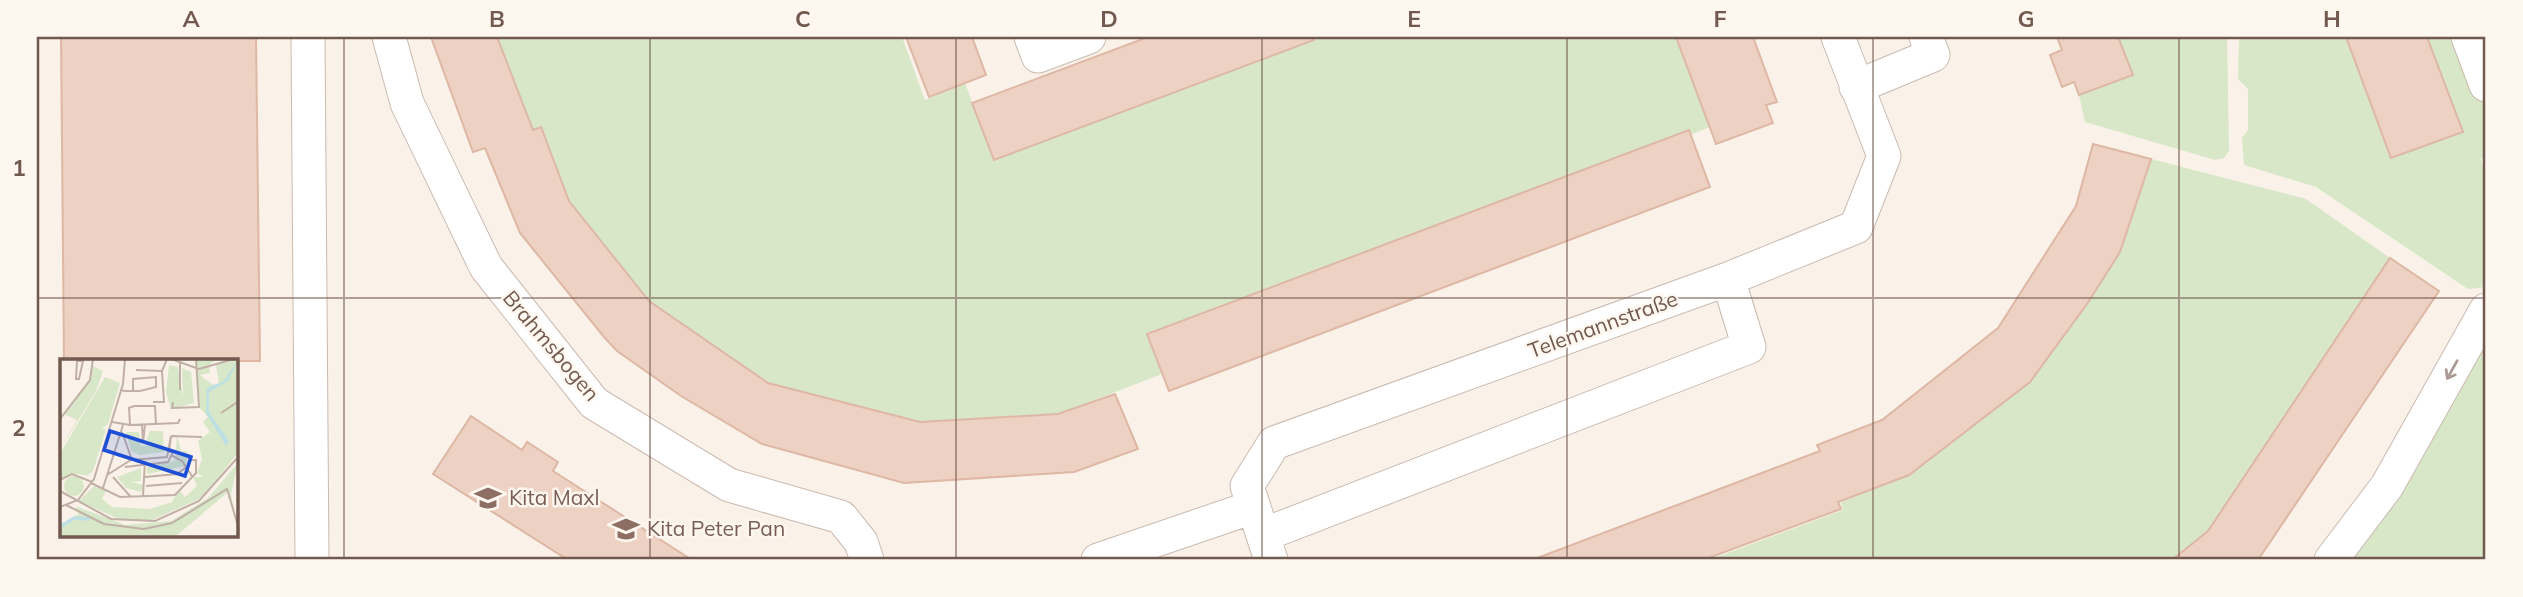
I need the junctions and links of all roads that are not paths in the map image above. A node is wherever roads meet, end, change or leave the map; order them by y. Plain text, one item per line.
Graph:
1 (308, 37) edge
2 (388, 37) edge
3 (1031, 37) edge
4 (1089, 37) edge
5 (1838, 37) edge
6 (1926, 37) edge
7 (2468, 37) edge
8 (2486, 85) edge
9 (1856, 87) junction
10 (1728, 279) junction
11 (2486, 311) edge
12 (1262, 534) edge
13 (312, 560) edge
14 (867, 560) edge
15 (1098, 560) edge
16 (2331, 560) edge

1 - 13 street
2 - 14 street, Brahmsbogen
3 - 4 street
5 - 9 street, Telemannstraße
6 - 9 street
7 - 8 street
9 - 10 street, Telemannstraße
10 - 12 street, Telemannstraße
10 - 12 street
11 -> 16 street
12 - 15 street

